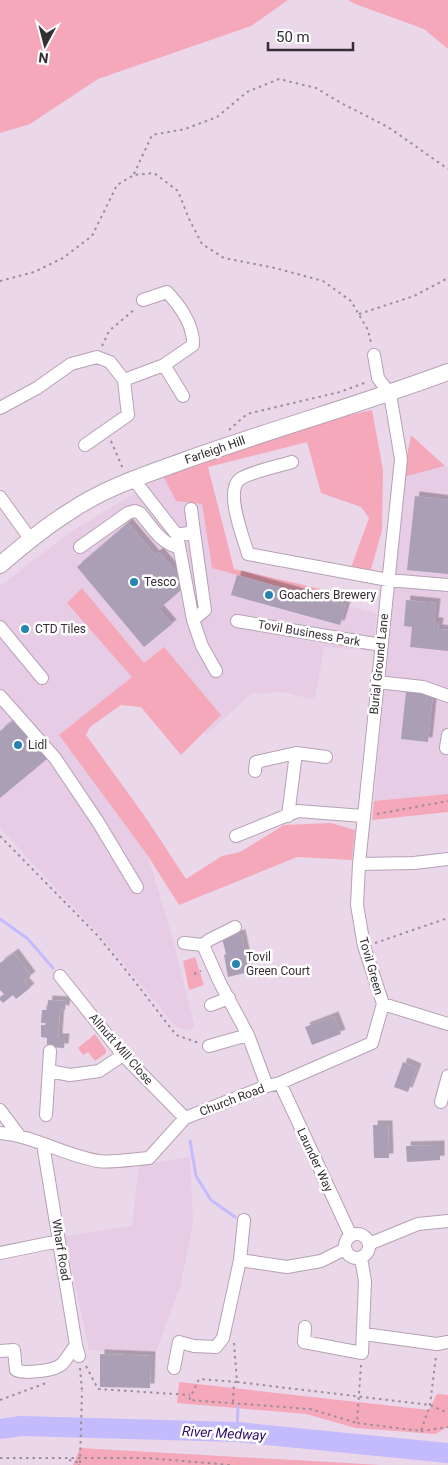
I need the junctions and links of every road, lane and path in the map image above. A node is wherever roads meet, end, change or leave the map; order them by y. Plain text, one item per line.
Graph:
1 (448, 169) edge
2 (134, 175) junction
3 (448, 278) edge
4 (0, 282) edge
5 (143, 300) joint
6 (359, 314) junction
7 (374, 355) joint
8 (97, 357) junction
9 (164, 365) junction
10 (448, 372) edge
11 (378, 378) junction
12 (124, 380) junction
13 (390, 394) junction
14 (183, 396) dead end
15 (0, 408) edge
16 (108, 436) junction
17 (223, 436) dead end
18 (85, 445) dead end
19 (292, 462) dead end
20 (134, 480) junction
21 (0, 497) edge
22 (191, 509) dead end
23 (194, 532) junction
24 (31, 540) junction
25 (178, 541) junction
26 (80, 547) dead end
27 (0, 565) edge
28 (388, 580) junction
29 (448, 585) edge
30 (193, 620) junction
31 (237, 621) dead end
32 (0, 627) edge
33 (381, 645) junction
34 (216, 671) dead end
35 (42, 678) dead end
36 (377, 682) junction
37 (448, 696) edge
38 (2, 702) edge
39 (448, 735) edge
40 (446, 748) dead end
41 (296, 752) junction
42 (326, 757) dead end
43 (255, 771) dead end
44 (448, 801) edge
45 (288, 816) junction
46 (363, 816) junction
47 (0, 836) edge
48 (236, 836) dead end
49 (448, 858) edge
50 (359, 864) junction
51 (137, 887) dead end
52 (448, 918) edge
53 (235, 928) dead end
54 (184, 943) dead end
55 (203, 945) junction
56 (364, 946) junction
57 (60, 976) dead end
58 (229, 998) junction
59 (383, 1004) junction
60 (211, 1005) dead end
61 (448, 1024) edge
62 (248, 1035) junction
63 (209, 1046) joint
64 (50, 1051) dead end
65 (123, 1055) junction
66 (48, 1071) junction
67 (448, 1076) edge
68 (280, 1083) junction
69 (267, 1086) junction
70 (441, 1102) dead end
71 (0, 1110) edge
72 (46, 1115) dead end
73 (185, 1118) junction
74 (0, 1133) edge
75 (18, 1134) junction
76 (43, 1144) junction
77 (244, 1220) dead end
78 (448, 1221) edge
79 (351, 1236) junction
80 (59, 1241) junction
81 (369, 1244) junction
82 (345, 1249) junction
83 (0, 1253) edge
84 (361, 1258) junction
85 (240, 1260) junction
86 (305, 1327) dead end
87 (364, 1334) junction
88 (223, 1338) junction
89 (443, 1343) edge
90 (78, 1350) junction
91 (0, 1351) edge
92 (362, 1353) junction
93 (174, 1368) dead end
94 (235, 1382) junction
95 (192, 1395) junction
96 (359, 1396) junction
97 (233, 1403) junction
98 (430, 1405) junction
99 (448, 1413) edge
100 (357, 1423) junction
101 (448, 1427) edge
102 (421, 1431) junction
103 (0, 1458) edge
104 (64, 1459) junction
105 (80, 1464) edge
106 (231, 1465) edge

1 - 2 path
2 - 4 path
2 - 6 path
3 - 6 path
5 - 8 path
5 - 9 street
6 - 7 path
7 - 11 street
8 - 12 street
8 - 15 street
9 - 12 street
9 - 14 street
10 - 13 main road, Farleigh Hill
11 - 13 street
11 - 17 path
12 - 16 street
13 - 20 main road, Farleigh Hill
13 - 28 street, Burial Ground Lane
16 - 18 street
16 - 20 path
19 - 28 street
20 - 24 main road, Farleigh Hill
20 - 25 street
21 - 24 street
22 - 23 street
23 - 25 street
23 - 30 street
24 - 27 main road, Farleigh Hill
25 - 26 street
25 - 30 street
28 - 29 street
28 - 33 street, Burial Ground Lane
30 - 34 street
31 - 33 street, Tovil Business Park
32 - 35 street
33 - 36 street, Burial Ground Lane
36 - 37 street
36 - 46 street, Burial Ground Lane
38 - 51 street
39 - 40 street
41 - 42 street
41 - 43 street
41 - 45 street
44 - 46 path
45 - 46 street
45 - 48 street
46 - 50 street, Tovil Green
47 - 63 path
49 - 50 street
50 - 56 street, Tovil Green
52 - 56 path
53 - 55 street
54 - 55 street
55 - 58 street
56 - 59 street, Tovil Green
57 - 65 street, Allnutt Mill Close
58 - 60 street
58 - 62 street
59 - 61 street
59 - 68 street, Tovil Green
62 - 63 street
62 - 69 street
64 - 66 street
65 - 66 street
65 - 73 street, Allnutt Mill Close
66 - 72 street
67 - 70 street
68 - 69 street, Church Road
68 - 79 street, Launder Way
69 - 73 street, Church Road
71 - 75 street
73 - 76 street
74 - 75 street
75 - 76 street
76 - 80 street, Wharf Road
77 - 85 street
78 - 81 street
79 - 81 street
79 - 82 street
80 - 83 street
80 - 90 street, Wharf Road
81 - 84 street
82 - 84 street
82 - 85 street
84 - 87 street
85 - 88 street
86 - 92 street
87 - 89 street
87 - 92 street
88 - 93 street
88 - 94 path
89 - 98 path
90 - 91 street
90 - 95 path
90 - 105 path, bridge
92 - 96 path
94 - 95 path
94 - 96 path
94 - 97 path
95 - 97 path
96 - 98 path
96 - 100 path
97 - 100 path
98 - 99 path
98 - 102 path
100 - 102 path
101 - 102 path
103 - 104 path
104 - 105 path
104 - 106 path

